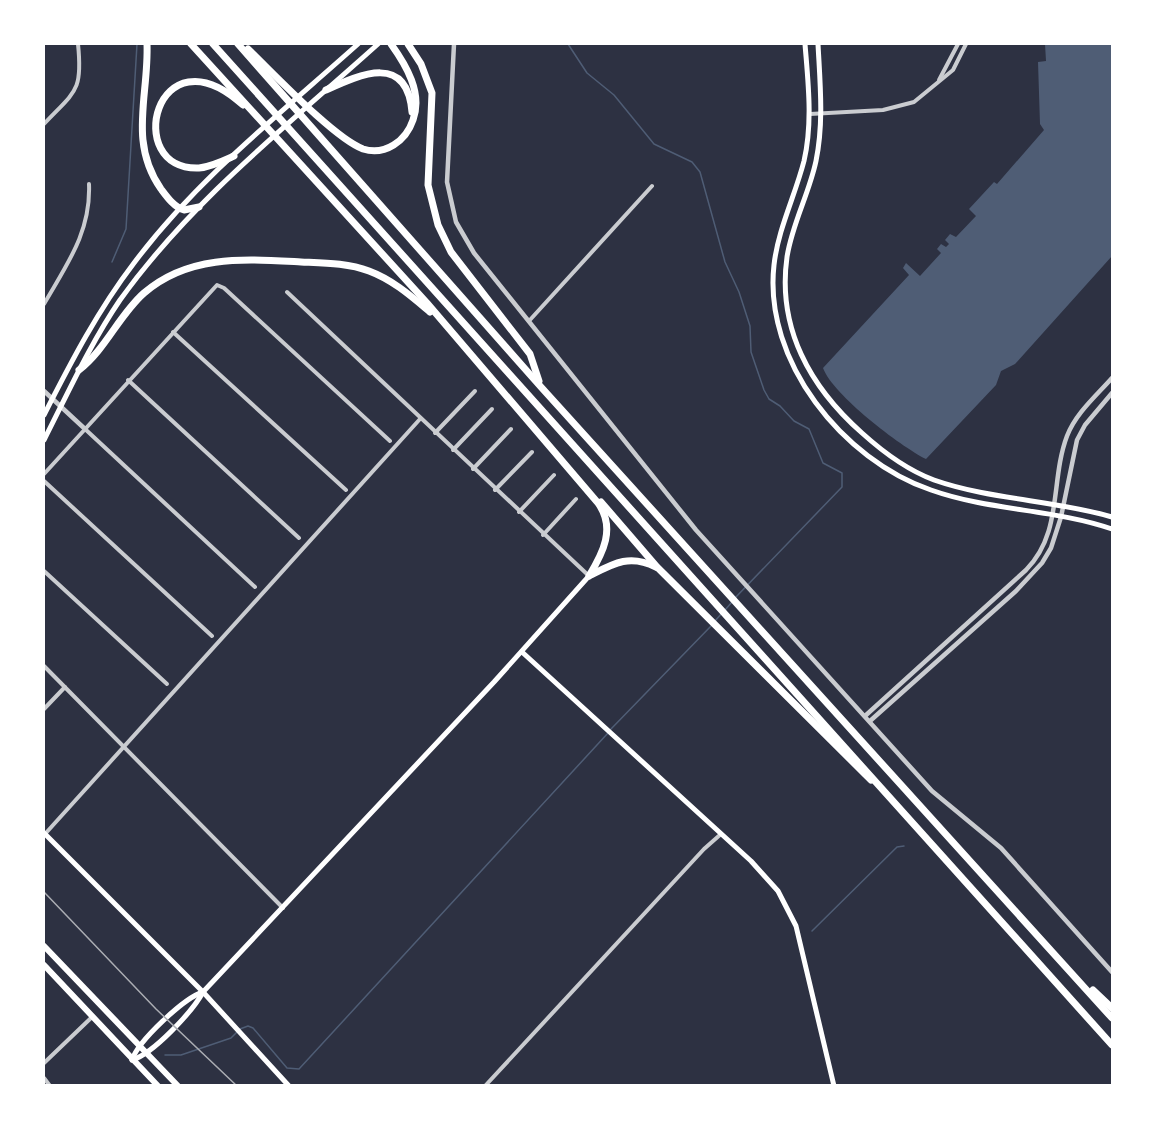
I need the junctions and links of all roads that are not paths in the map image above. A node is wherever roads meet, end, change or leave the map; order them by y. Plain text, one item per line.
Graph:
1 (77, 44) edge
2 (147, 44) edge
3 (191, 44) edge
4 (213, 44) edge
5 (238, 44) edge
6 (243, 44) edge
7 (358, 44) edge
8 (378, 44) edge
9 (391, 44) edge
10 (408, 44) edge
11 (454, 44) edge
12 (805, 44) edge
13 (818, 44) edge
14 (958, 44) edge
15 (966, 44) edge
16 (939, 80) junction
17 (326, 90) junction
18 (254, 114) junction
19 (810, 114) junction
20 (822, 114) junction
21 (44, 124) edge
22 (411, 125) junction
23 (234, 156) junction
24 (89, 184) dead end
25 (652, 186) dead end
26 (200, 207) junction
27 (179, 209) junction
28 (287, 292) dead end
29 (44, 304) edge
30 (529, 321) junction
31 (442, 322) junction
32 (173, 332) junction
33 (79, 370) junction
34 (1113, 378) edge
35 (128, 380) junction
36 (541, 387) junction
37 (44, 391) edge
38 (475, 391) dead end
39 (1113, 393) edge
40 (52, 399) junction
41 (61, 406) junction
42 (492, 409) dead end
43 (44, 415) edge
44 (420, 419) junction
45 (85, 429) junction
46 (511, 429) dead end
47 (435, 434) junction
48 (44, 440) edge
49 (390, 441) dead end
50 (453, 450) junction
51 (532, 452) dead end
52 (555, 456) junction
53 (474, 469) junction
54 (44, 474) edge
55 (554, 475) dead end
56 (44, 481) edge
57 (346, 490) dead end
58 (495, 490) junction
59 (576, 499) dead end
60 (1054, 504) junction
61 (1063, 506) junction
62 (519, 512) junction
63 (1053, 515) junction
64 (1061, 517) junction
65 (1113, 518) edge
66 (1113, 529) edge
67 (543, 535) junction
68 (299, 538) dead end
69 (657, 567) junction
70 (44, 571) edge
71 (589, 576) junction
72 (255, 587) dead end
73 (212, 636) dead end
74 (522, 652) junction
75 (44, 666) edge
76 (167, 684) dead end
77 (64, 687) junction
78 (44, 709) edge
79 (865, 716) junction
80 (870, 721) junction
81 (124, 745) junction
82 (901, 807) junction
83 (44, 833) edge
84 (721, 834) junction
85 (282, 908) junction
86 (44, 946) edge
87 (1054, 953) junction
88 (44, 965) edge
89 (1113, 972) edge
90 (203, 992) junction
91 (1113, 1008) edge
92 (92, 1018) junction
93 (1113, 1018) edge
94 (140, 1045) junction
95 (1113, 1045) edge
96 (147, 1053) junction
97 (132, 1060) junction
98 (44, 1063) edge
99 (44, 1078) edge
100 (50, 1086) edge
101 (158, 1086) edge
102 (178, 1086) edge
103 (289, 1086) edge
104 (485, 1086) edge
105 (834, 1086) edge

1 - 21 street
2 - 27 highway
3 - 18 highway
4 - 82 highway
5 - 36 highway
6 - 22 highway
7 - 23 main road
8 - 17 main road
9 - 22 highway
10 - 36 highway
11 - 30 street
12 - 19 main road
13 - 20 main road
14 - 16 street
15 - 16 street
16 - 20 street
17 - 22 highway
17 - 26 main road
18 - 23 highway
18 - 31 highway
19 - 20 street
19 - 63 main road
20 - 60 main road
23 - 27 main road
24 - 29 street
25 - 30 street
26 - 27 highway
26 - 33 main road
27 - 40 main road
28 - 44 street
30 - 79 street
31 - 33 highway
31 - 52 highway
32 - 35 street
32 - 49 street
32 - 57 street
33 - 41 main road
34 - 60 street
35 - 45 street
35 - 68 street
36 - 87 highway
37 - 40 street
38 - 47 street
39 - 61 street
40 - 41 street
40 - 43 main road
41 - 45 street
41 - 48 main road
42 - 50 street
44 - 47 street
44 - 81 street
45 - 54 street
45 - 72 street
46 - 53 street
47 - 50 street
50 - 53 street
51 - 58 street
52 - 69 highway
52 - 71 highway
53 - 58 street
55 - 62 street
56 - 73 street
58 - 62 street
59 - 67 street
60 - 61 main road
60 - 63 street
61 - 64 street
61 - 65 main road
62 - 67 street
63 - 64 main road
63 - 79 street
64 - 66 main road
64 - 80 street
67 - 71 street
69 - 71 highway
69 - 82 highway
70 - 76 street
71 - 74 main road
74 - 84 main road
74 - 85 main road
75 - 77 street
77 - 78 street
77 - 81 street
79 - 80 street
80 - 89 street
81 - 83 street
81 - 85 street
82 - 95 highway
83 - 90 main road
84 - 104 street
84 - 105 main road
85 - 90 main road
86 - 94 main road
87 - 91 highway
87 - 93 highway
88 - 92 main road
90 - 94 main road
90 - 96 main road
90 - 103 main road
92 - 97 main road
92 - 98 street
94 - 96 main road
94 - 97 main road
96 - 97 main road
96 - 102 main road
97 - 101 main road
99 - 100 street

